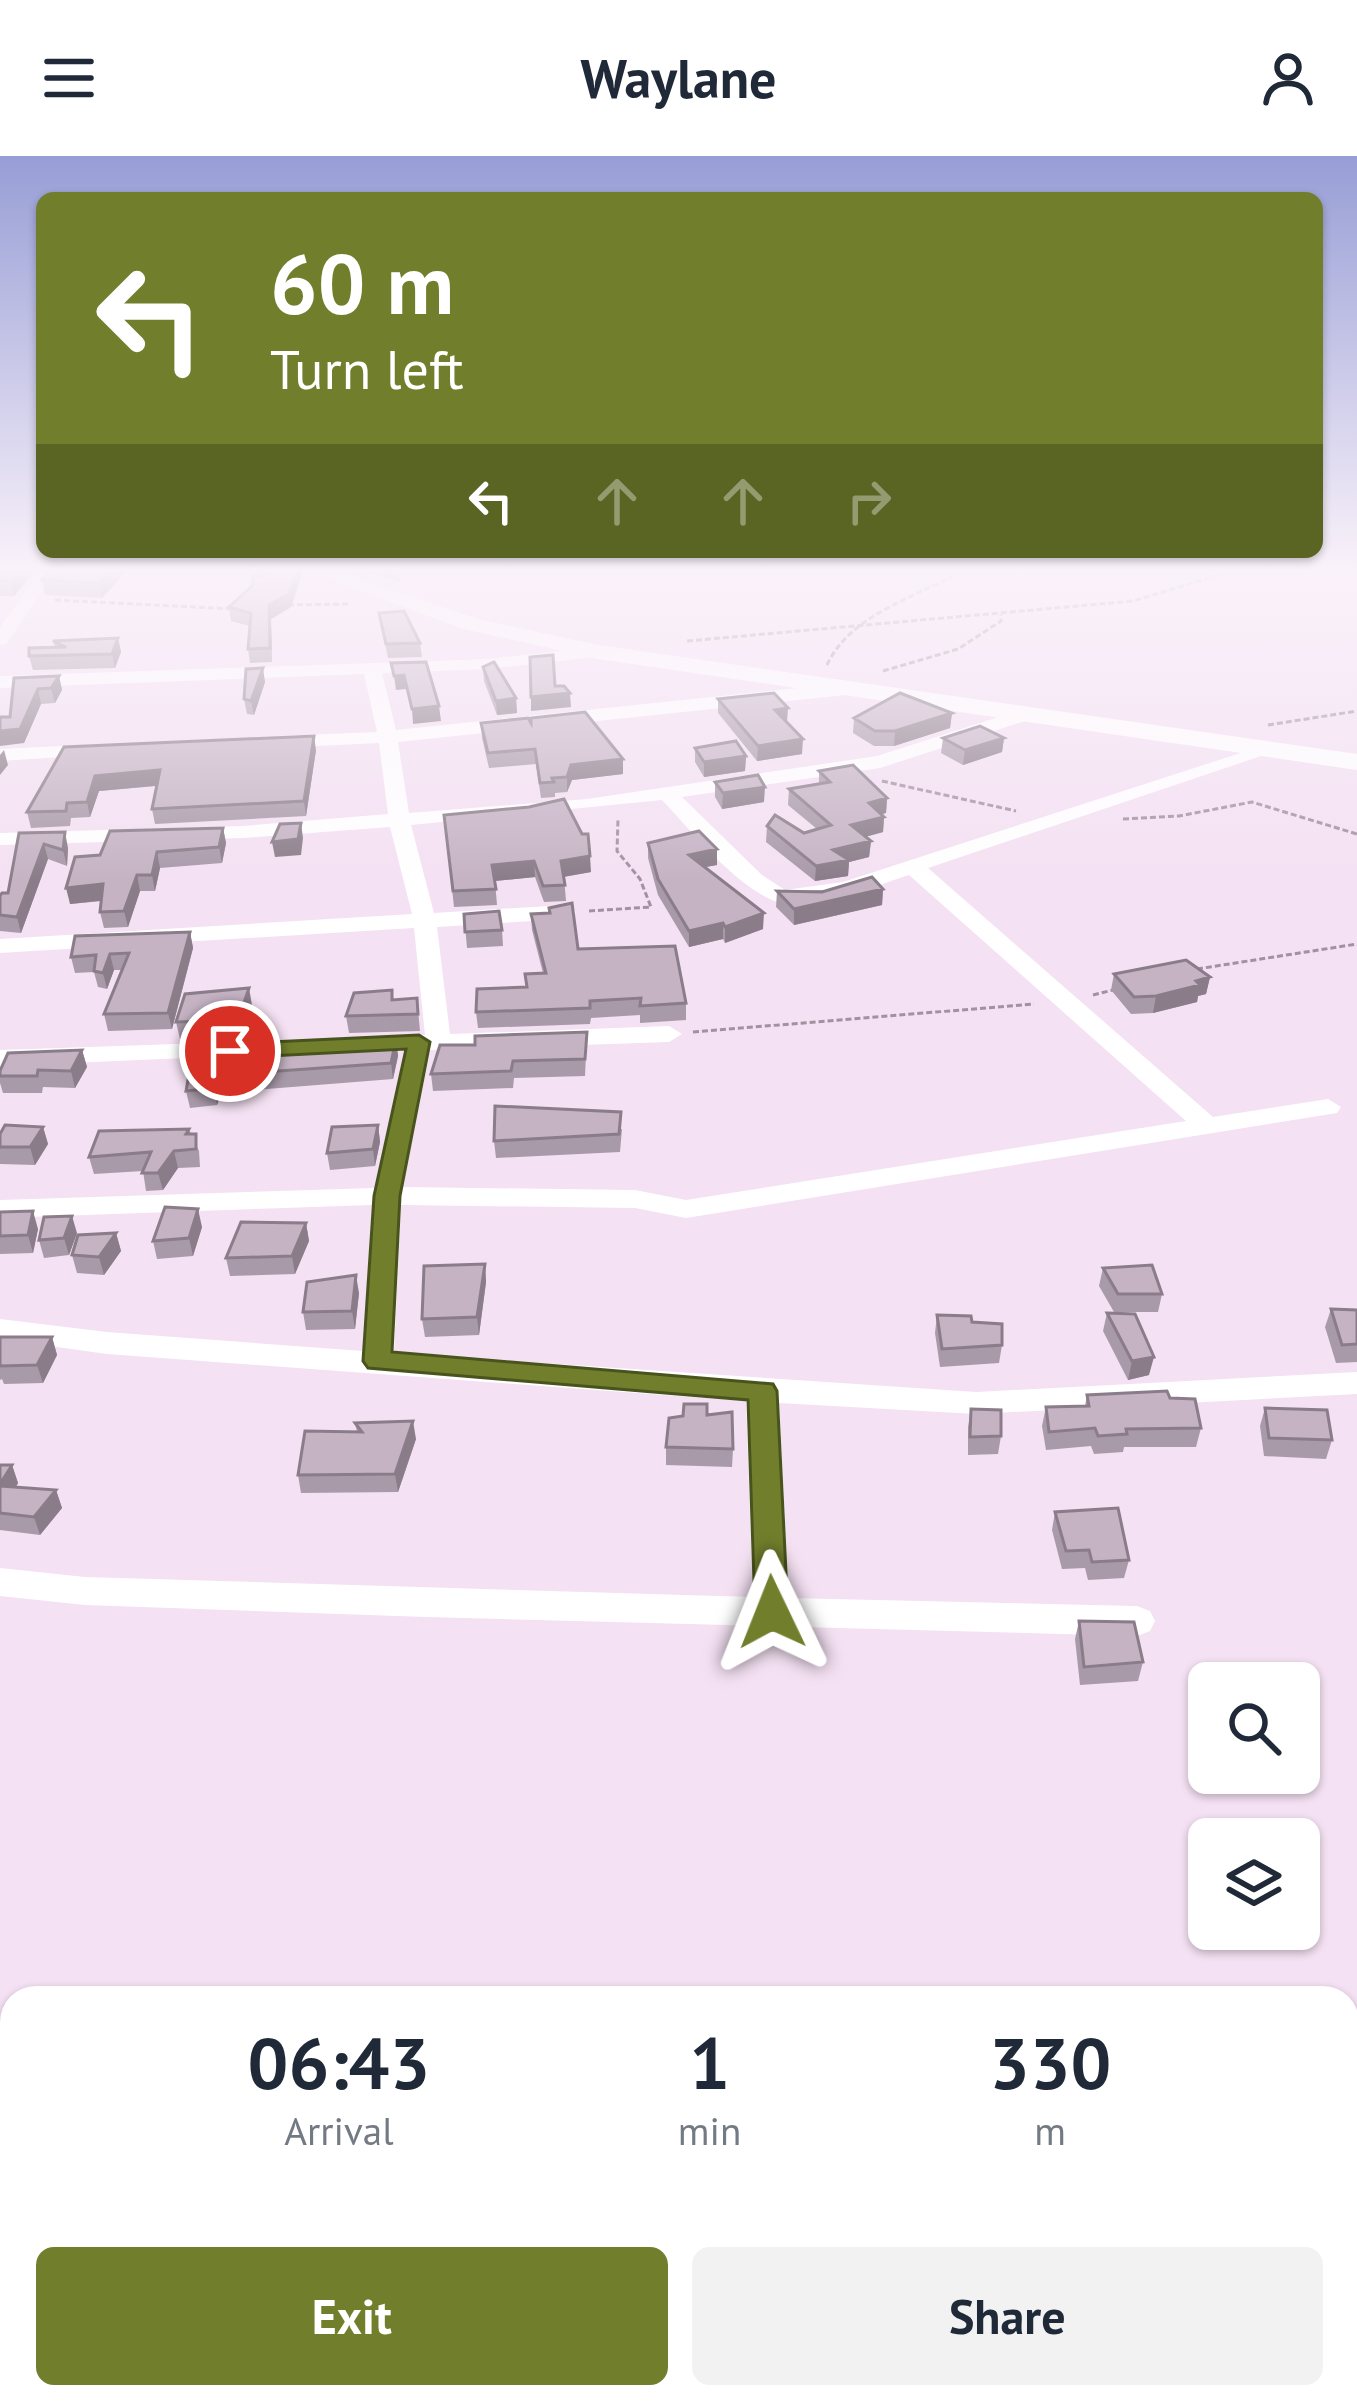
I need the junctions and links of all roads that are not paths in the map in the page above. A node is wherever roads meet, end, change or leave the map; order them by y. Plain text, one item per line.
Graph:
1 (313, 671) edge
2 (372, 671) edge
3 (725, 671) edge
4 (0, 682) edge
5 (852, 690) junction
6 (1018, 717) junction
7 (388, 736) junction
8 (251, 743) edge
9 (114, 749) edge
10 (1266, 752) junction
11 (0, 754) edge
12 (1357, 762) edge
13 (668, 795) junction
14 (400, 823) junction
15 (0, 838) edge
16 (912, 866) junction
17 (565, 912) edge
18 (424, 921) junction
19 (0, 946) edge
20 (669, 1034) road end
21 (429, 1041) junction
22 (0, 1058) edge
23 (1328, 1107) dead end
24 (1204, 1123) junction
25 (387, 1196) junction
26 (0, 1209) edge
27 (0, 1329) edge
28 (378, 1361) junction
29 (1357, 1383) edge
30 (762, 1391) junction
31 (0, 1582) edge
32 (772, 1612) junction
33 (1137, 1621) edge

1 - 4 street
2 - 7 street
3 - 5 street
5 - 6 street
5 - 7 street
6 - 10 street
6 - 13 street
7 - 8 street
7 - 14 street
9 - 11 street
10 - 12 street
10 - 16 street
13 - 14 street
13 - 16 street
14 - 15 street
14 - 18 street
16 - 24 street
17 - 18 street
18 - 19 street
18 - 21 street
20 - 21 street
21 - 22 street
21 - 25 street
23 - 24 street
24 - 25 street
25 - 26 street
25 - 28 street
27 - 28 street
28 - 30 street
29 - 30 street
30 - 32 street
31 - 32 street
32 - 33 street

